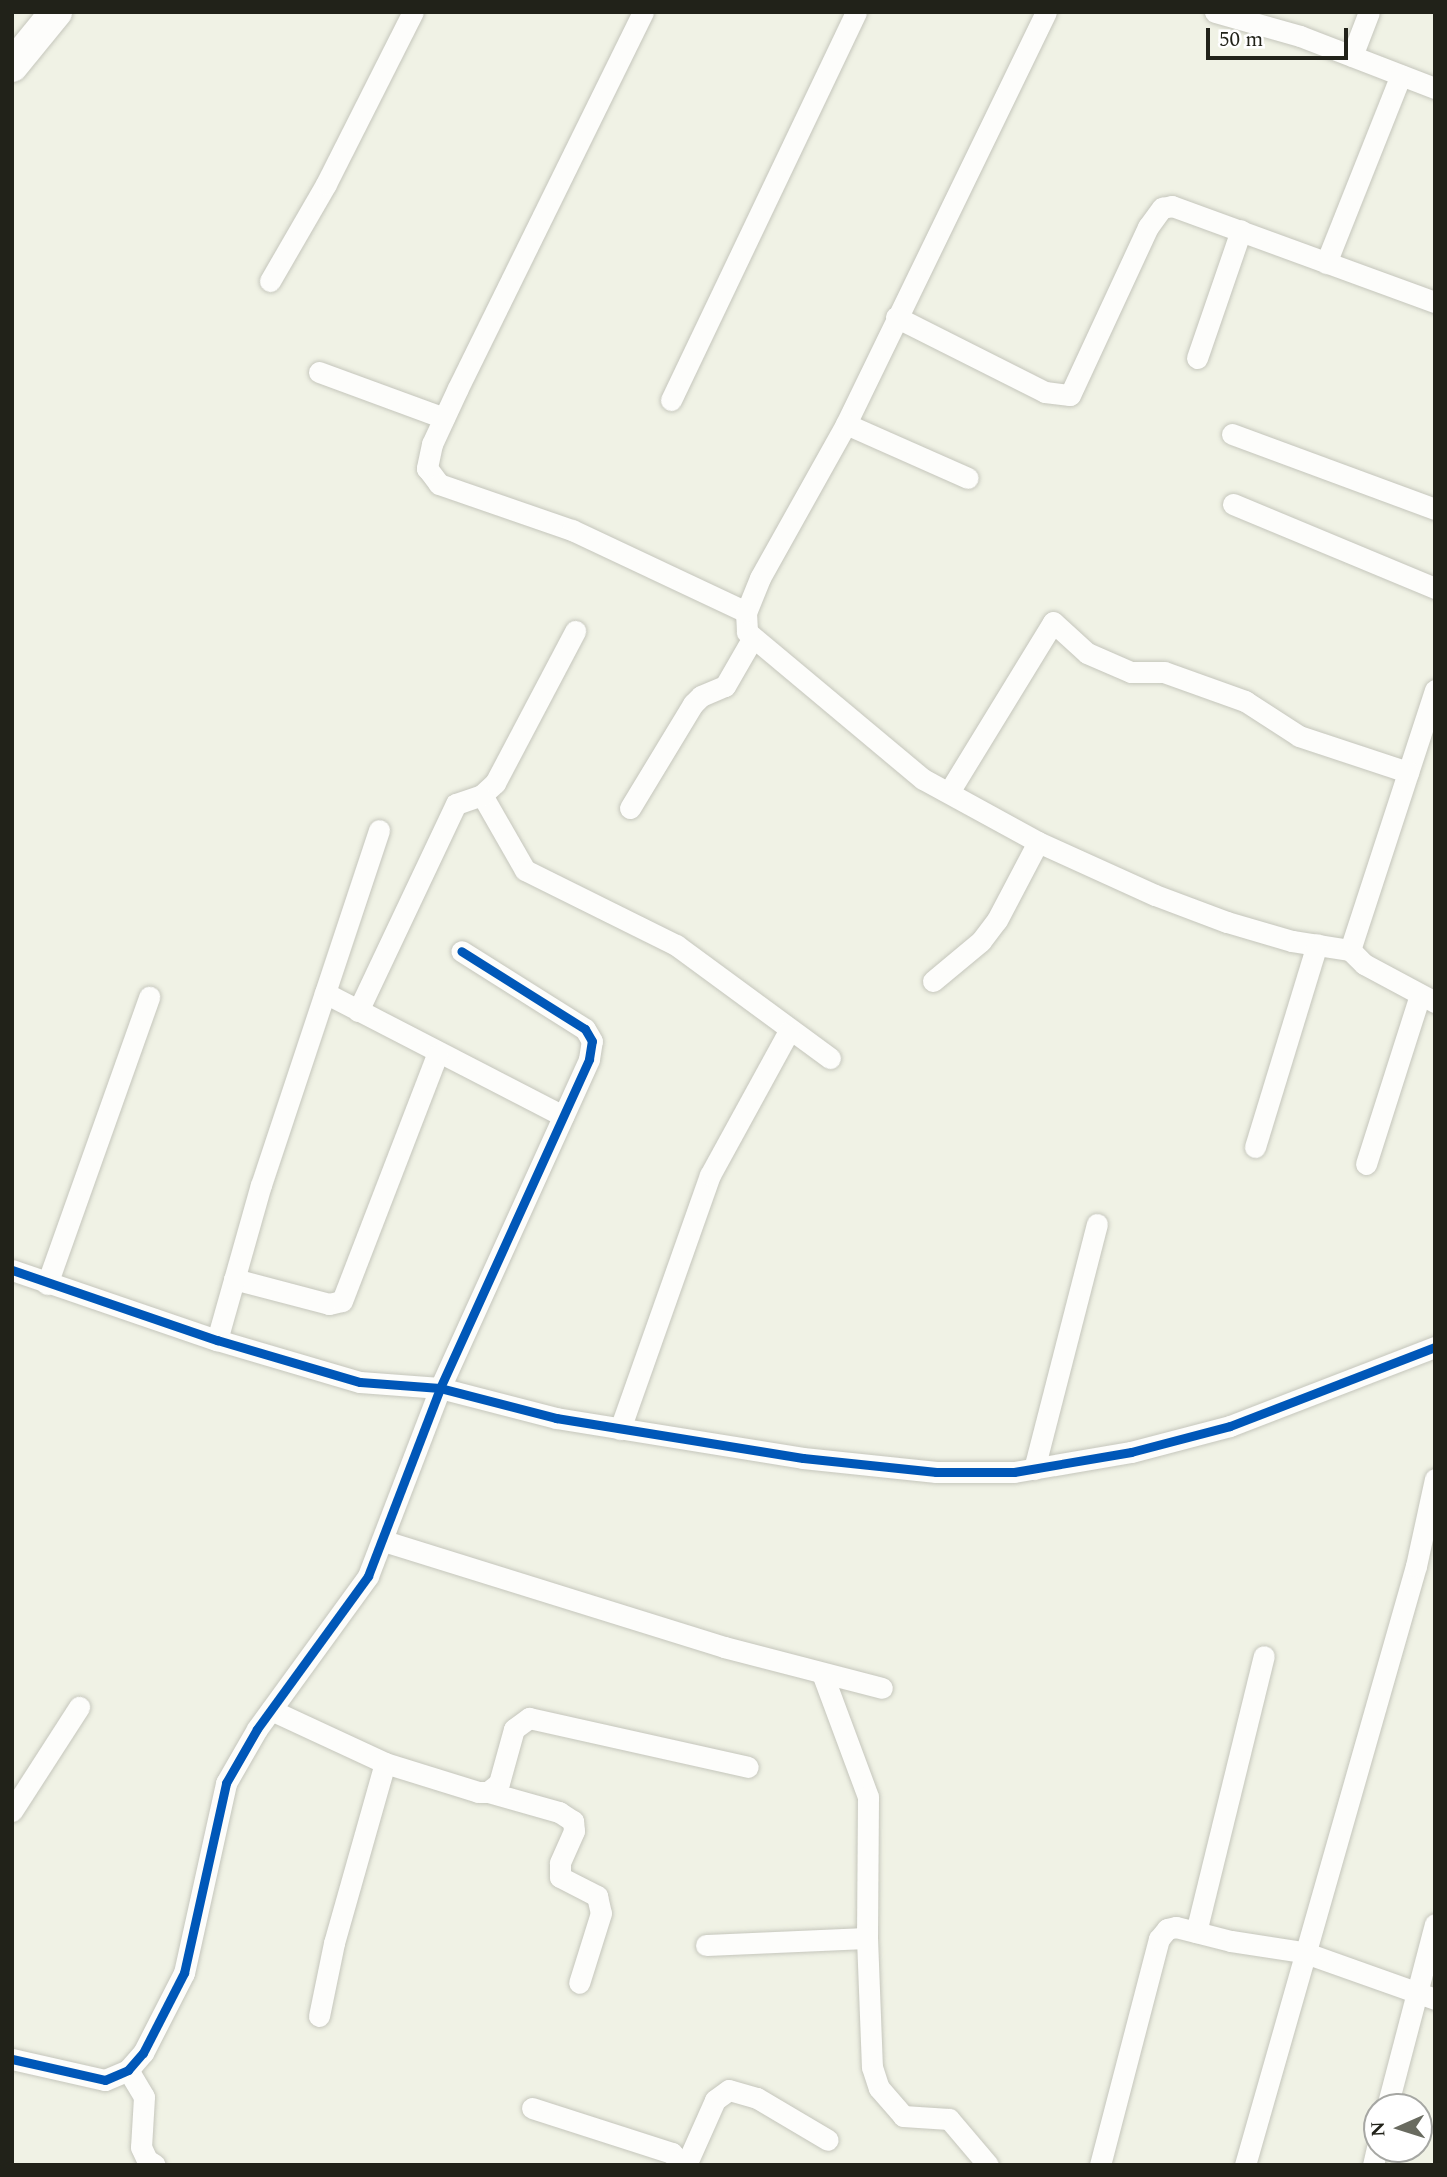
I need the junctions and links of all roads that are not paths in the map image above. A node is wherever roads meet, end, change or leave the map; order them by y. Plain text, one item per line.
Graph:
1 (56, 12) edge
2 (413, 12) edge
3 (643, 12) edge
4 (856, 12) edge
5 (1046, 12) edge
6 (1214, 12) edge
7 (1368, 12) edge
8 (1257, 18) edge
9 (1352, 56) junction
10 (12, 66) edge
11 (1401, 75) junction
12 (1433, 81) edge
13 (1241, 230) junction
14 (1326, 263) junction
15 (270, 281) dead end
16 (1435, 302) edge
17 (896, 317) junction
18 (1197, 358) dead end
19 (319, 372) dead end
20 (671, 400) dead end
21 (444, 418) junction
22 (846, 424) junction
23 (1232, 433) dead end
24 (968, 478) dead end
25 (1233, 504) dead end
26 (1435, 509) edge
27 (1435, 588) edge
28 (746, 612) junction
29 (575, 631) dead end
30 (752, 639) junction
31 (1435, 690) edge
32 (1408, 772) junction
33 (949, 792) junction
34 (482, 795) junction
35 (630, 808) dead end
36 (379, 830) dead end
37 (1038, 842) junction
38 (1317, 944) junction
39 (1350, 950) junction
40 (461, 951) dead end
41 (933, 981) dead end
42 (325, 993) junction
43 (149, 997) dead end
44 (1428, 998) edge
45 (358, 1011) junction
46 (789, 1031) junction
47 (437, 1055) junction
48 (830, 1058) dead end
49 (563, 1116) junction
50 (1255, 1147) dead end
51 (1366, 1164) dead end
52 (1097, 1224) dead end
53 (12, 1270) edge
54 (234, 1279) junction
55 (47, 1284) junction
56 (216, 1340) junction
57 (1435, 1347) edge
58 (440, 1388) junction
59 (620, 1429) junction
60 (1034, 1469) junction
61 (1435, 1479) edge
62 (384, 1541) junction
63 (1264, 1657) dead end
64 (822, 1673) junction
65 (882, 1688) dead end
66 (79, 1707) dead end
67 (271, 1710) junction
68 (386, 1763) junction
69 (748, 1767) dead end
70 (488, 1792) junction
71 (12, 1811) edge
72 (1435, 1924) edge
73 (1196, 1932) junction
74 (867, 1938) junction
75 (706, 1945) dead end
76 (1303, 1952) junction
77 (579, 1983) dead end
78 (1425, 1996) edge
79 (319, 2015) dead end
80 (12, 2059) edge
81 (128, 2070) junction
82 (1392, 2093) edge
83 (532, 2108) dead end
84 (828, 2140) dead end
85 (685, 2163) edge
86 (155, 2165) edge
87 (988, 2165) edge
88 (1100, 2165) edge
89 (1245, 2165) edge

1 - 10 highway
2 - 15 street
3 - 21 street
4 - 20 street
5 - 17 street
6 - 8 street
7 - 9 street
8 - 9 street
9 - 11 street
11 - 12 street
11 - 14 street
13 - 14 street
13 - 17 street
13 - 18 street
14 - 16 street
17 - 22 street
19 - 21 street
21 - 28 street
22 - 24 street
22 - 28 street
23 - 26 street
25 - 27 street
28 - 30 street
29 - 34 street
30 - 33 street
30 - 35 street
31 - 32 street
32 - 33 street
32 - 39 street
33 - 37 street
34 - 45 street
34 - 46 street
36 - 42 street
37 - 38 street
37 - 41 street
38 - 39 street
38 - 50 street
39 - 44 street
40 - 49 street
42 - 45 street
42 - 54 street
43 - 55 street
44 - 51 street
45 - 47 street
46 - 48 street
46 - 59 street
47 - 49 street
47 - 54 street
49 - 58 street
52 - 60 street
53 - 55 street
54 - 56 street
55 - 56 street
56 - 58 street
57 - 60 street
58 - 59 street
58 - 62 street
59 - 60 street
61 - 76 street
62 - 64 street
62 - 67 street
63 - 73 street
64 - 65 street
64 - 74 street
66 - 71 street
67 - 68 street
67 - 81 street
68 - 70 street
68 - 79 street
69 - 70 street
70 - 77 street
72 - 78 street
73 - 76 street
73 - 88 street
74 - 75 street
74 - 87 street
76 - 78 street
76 - 89 street
78 - 82 street
80 - 81 street
81 - 86 street
83 - 85 street
84 - 85 street

